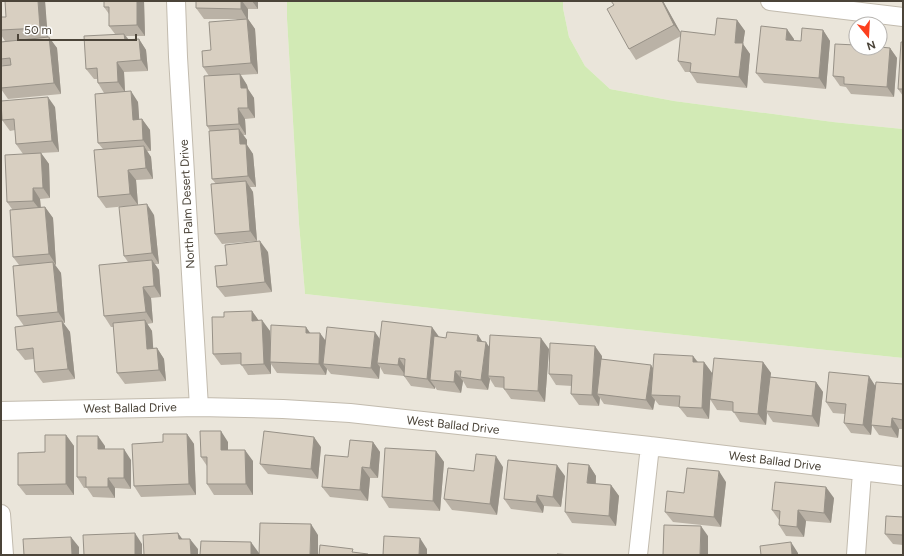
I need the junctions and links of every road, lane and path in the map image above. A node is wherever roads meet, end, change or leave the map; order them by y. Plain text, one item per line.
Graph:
1 (176, 1) edge
2 (770, 1) edge
3 (903, 17) edge
4 (199, 407) junction
5 (1, 410) edge
6 (650, 446) junction
7 (862, 472) junction
8 (903, 476) edge
9 (1, 514) edge
10 (4, 555) edge
11 (638, 555) edge
12 (856, 555) edge

1 - 4 street, North Palm Desert Drive
2 - 3 street
4 - 5 street, West Ballad Drive
4 - 6 street, West Ballad Drive
6 - 7 street, West Ballad Drive
6 - 11 street
7 - 8 street, West Ballad Drive
7 - 12 street
9 - 10 street

